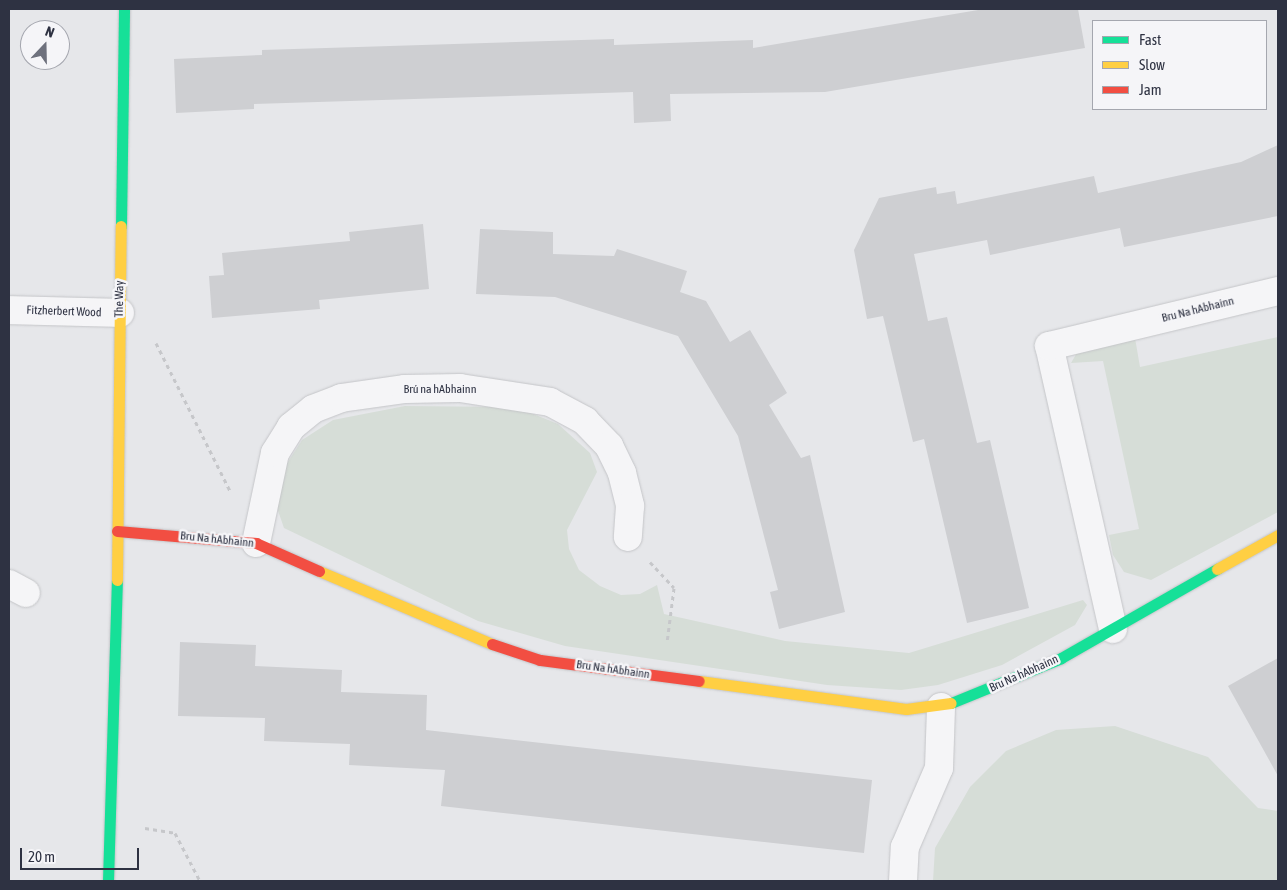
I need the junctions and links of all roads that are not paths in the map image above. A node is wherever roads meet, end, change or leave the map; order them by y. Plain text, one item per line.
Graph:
1 (124, 9) edge
2 (1278, 291) edge
3 (120, 307) junction
4 (9, 310) edge
5 (117, 531) junction
6 (1278, 536) edge
7 (628, 537) road end
8 (256, 543) junction
9 (1113, 629) junction
10 (941, 708) junction
11 (108, 881) edge
12 (903, 881) edge

1 - 3 street, The Way
2 - 9 street, Bru Na hAbhainn
3 - 4 street, Fitzherbert Wood
3 - 5 street, The Way
5 - 8 street, Bru Na hAbhainn
5 - 11 street, The Way
6 - 9 street, Bru Na hAbhainn
7 - 8 street, Brú na hAbhainn
8 - 10 street, Bru Na hAbhainn
9 - 10 street, Bru Na hAbhainn
10 - 12 street

